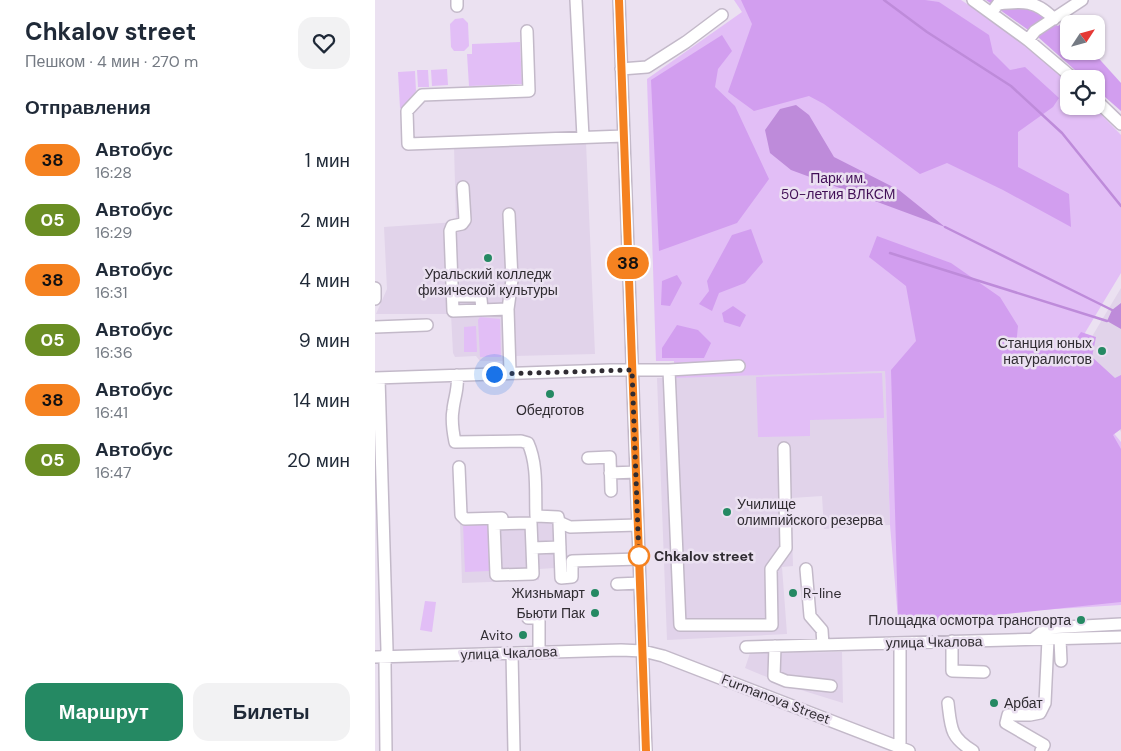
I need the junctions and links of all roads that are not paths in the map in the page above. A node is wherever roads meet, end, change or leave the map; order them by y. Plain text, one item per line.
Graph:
1 (576, 0) edge
2 (619, 0) edge
3 (973, 0) edge
4 (1081, 0) edge
5 (992, 12) junction
6 (722, 15) dead end
7 (1054, 19) junction
8 (527, 31) dead end
9 (1028, 40) junction
10 (621, 69) junction
11 (1063, 70) edge
12 (1105, 109) edge
13 (1121, 124) edge
14 (624, 136) junction
15 (583, 137) junction
16 (463, 188) dead end
17 (509, 214) dead end
18 (375, 288) edge
19 (375, 299) edge
20 (508, 309) junction
21 (427, 325) dead end
22 (375, 327) edge
23 (739, 366) dead end
24 (632, 370) junction
25 (669, 370) junction
26 (510, 372) junction
27 (494, 374) junction
28 (457, 375) junction
29 (377, 378) edge
30 (494, 386) dead end
31 (783, 448) dead end
32 (588, 458) dead end
33 (459, 467) dead end
34 (636, 472) junction
35 (610, 473) junction
36 (611, 491) dead end
37 (536, 516) junction
38 (379, 519) edge
39 (559, 522) junction
40 (638, 525) junction
41 (560, 547) junction
42 (532, 548) junction
43 (639, 559) junction
44 (806, 569) dead end
45 (640, 583) junction
46 (617, 584) dead end
47 (531, 620) dead end
48 (1121, 624) edge
49 (1121, 637) edge
50 (1033, 639) junction
51 (1048, 639) junction
52 (1060, 639) junction
53 (952, 641) junction
54 (900, 643) junction
55 (823, 645) junction
56 (775, 646) junction
57 (746, 647) dead end
58 (643, 651) junction
59 (539, 652) junction
60 (512, 653) junction
61 (380, 657) edge
62 (1061, 661) dead end
63 (984, 672) dead end
64 (831, 686) dead end
65 (948, 703) dead end
66 (903, 750) edge
67 (387, 751) edge
68 (514, 751) edge
69 (646, 751) edge
70 (973, 751) edge
71 (1041, 751) edge

1 - 15 street
2 - 10 street
3 - 5 street
4 - 7 street
5 - 7 street
5 - 9 street
6 - 10 street
7 - 9 street
8 - 15 street
9 - 11 street
10 - 14 street
12 - 13 street
14 - 15 street
14 - 24 street
16 - 20 street
17 - 20 street
18 - 19 street
20 - 26 street
21 - 22 street
23 - 25 street
24 - 25 street
24 - 26 street
24 - 34 street
25 - 31 street
26 - 27 street
27 - 28 street
27 - 30 street
28 - 29 street
28 - 37 street
29 - 38 street
32 - 35 street
33 - 37 street
34 - 35 street
34 - 40 street
35 - 36 street
37 - 39 street
38 - 61 street
39 - 40 street
39 - 41 street
40 - 43 street
41 - 42 street
41 - 43 street
42 - 42 street
43 - 45 street
44 - 55 street
45 - 46 street
45 - 58 street
47 - 59 street
48 - 50 street
49 - 52 street, улица Чкалова
50 - 51 street, улица Чкалова
50 - 53 street, улица Чкалова
51 - 52 street, улица Чкалова
51 - 71 street
52 - 62 street
53 - 54 street, улица Чкалова
53 - 63 street
54 - 55 street, улица Чкалова
54 - 66 street
55 - 56 street, улица Чкалова
56 - 57 street, улица Чкалова
56 - 64 street
58 - 59 street, улица Чкалова
58 - 66 street, Furmanova Street
58 - 69 street
59 - 60 street, улица Чкалова
60 - 61 street, улица Чкалова
60 - 68 street
61 - 67 street
65 - 70 street

